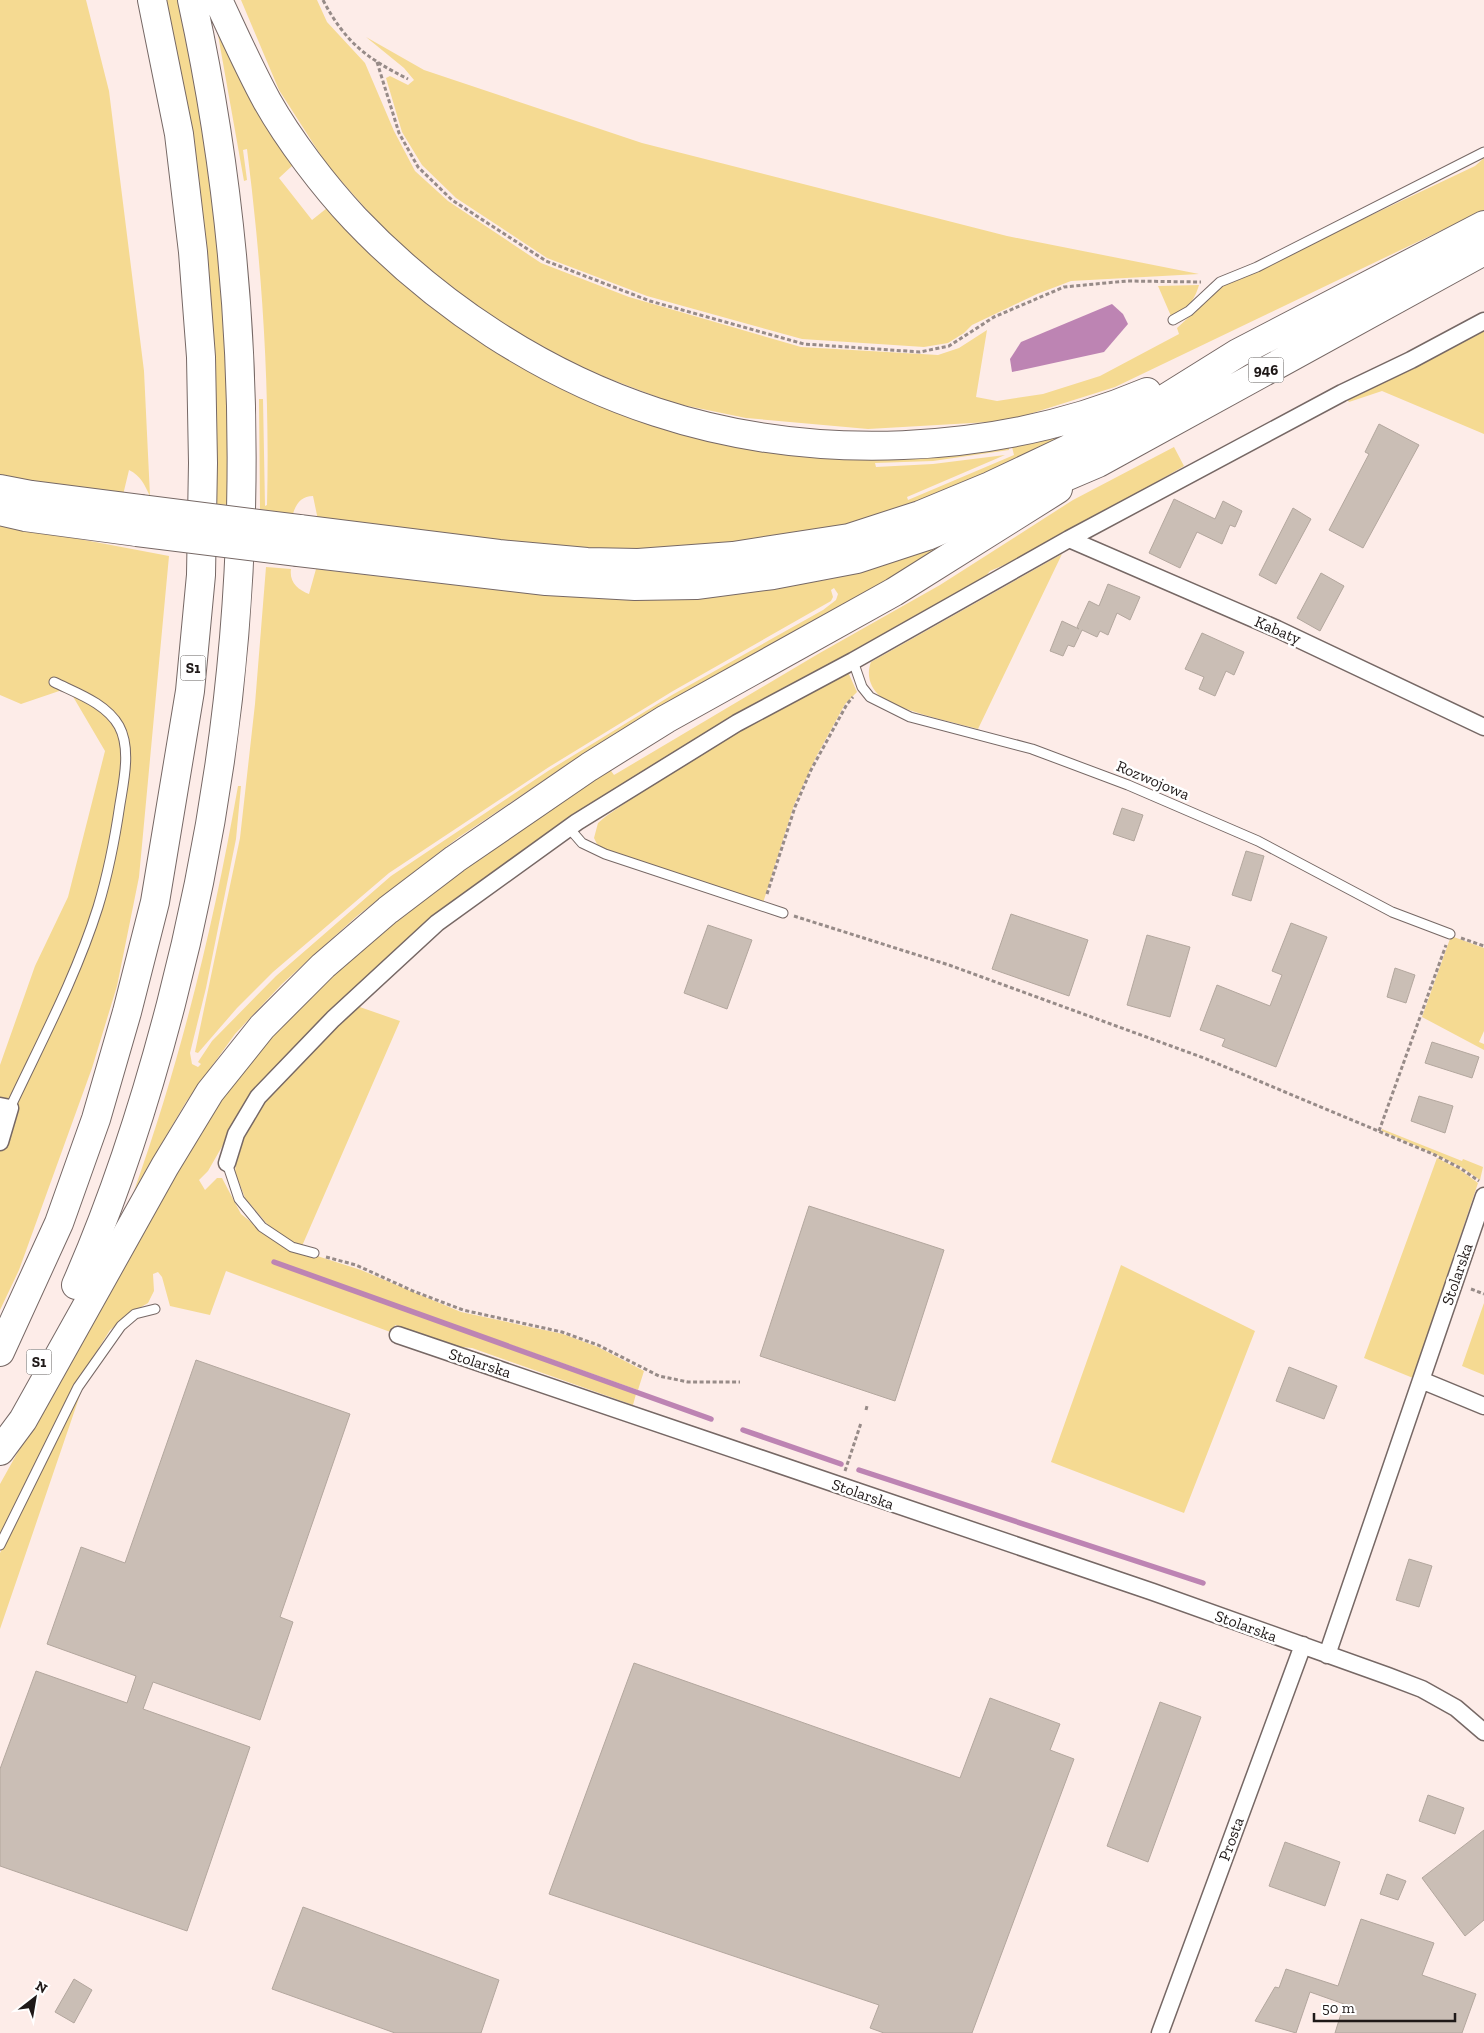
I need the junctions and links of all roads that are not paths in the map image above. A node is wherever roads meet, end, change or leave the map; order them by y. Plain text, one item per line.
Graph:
1 (152, 0) edge
2 (192, 0) edge
3 (218, 0) edge
4 (1484, 152) edge
5 (1484, 225) edge
6 (1484, 251) edge
7 (1173, 320) dead end
8 (1484, 322) edge
9 (1238, 353) junction
10 (1098, 463) junction
11 (0, 489) edge
12 (0, 511) edge
13 (138, 520) junction
14 (1069, 539) junction
15 (298, 540) junction
16 (853, 661) junction
17 (54, 682) dead end
18 (1484, 727) edge
19 (569, 828) junction
20 (783, 912) road end
21 (1450, 934) road end
22 (5, 1107) edge
23 (0, 1142) edge
24 (227, 1163) joint
25 (1484, 1196) edge
26 (314, 1253) road end
27 (155, 1309) dead end
28 (398, 1335) dead end
29 (0, 1352) edge
30 (1421, 1380) junction
31 (1484, 1406) edge
32 (0, 1439) edge
33 (0, 1451) edge
34 (0, 1545) edge
35 (1303, 1645) junction
36 (1327, 1655) junction
37 (1484, 1732) edge
38 (1160, 2033) edge

1 - 29 highway, S1
2 - 32 highway, S1
3 - 9 highway
4 - 7 lane
5 - 9 highway, 946
6 - 10 highway, 946
8 - 14 street
9 - 15 highway
10 - 15 highway
10 - 33 highway
11 - 13 highway
12 - 13 highway
13 - 15 highway, bridge
14 - 16 street
14 - 18 street, Kabaty
16 - 19 street
16 - 21 lane, Rozwojowa
17 - 22 lane
19 - 20 lane
19 - 24 street
22 - 23 street
24 - 26 lane
25 - 30 street, Stolarska
27 - 34 lane
28 - 35 street, Stolarska
30 - 31 street
30 - 36 street, Stolarska
35 - 36 street, Stolarska
35 - 38 street, Prosta
36 - 37 street, Stolarska

